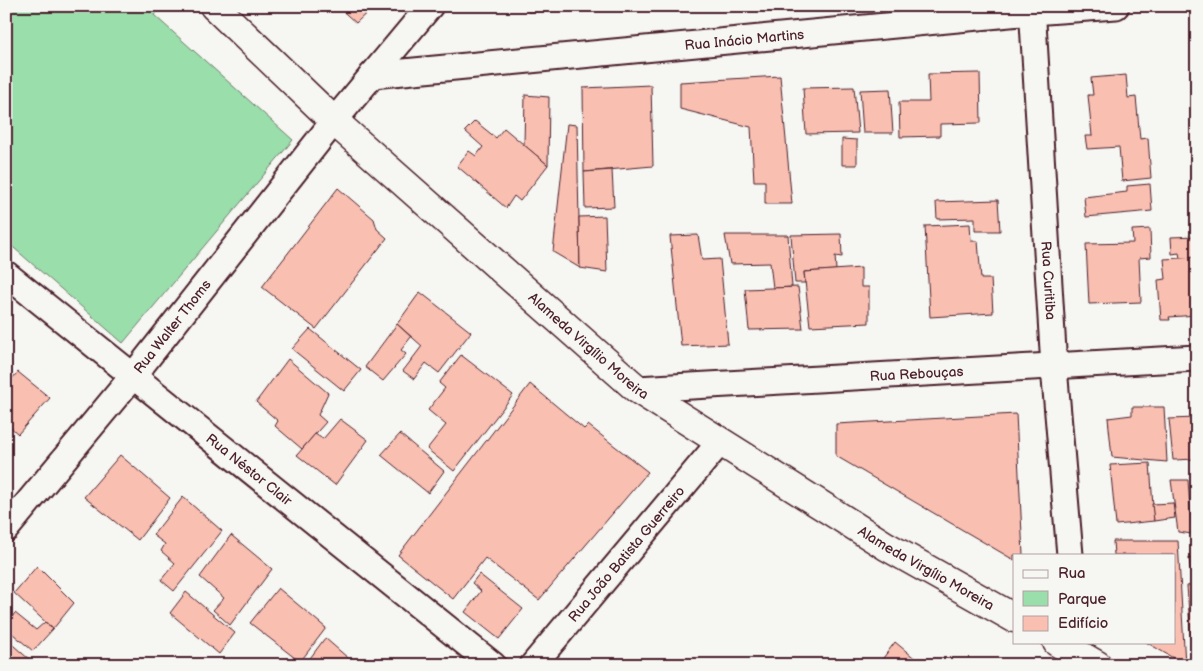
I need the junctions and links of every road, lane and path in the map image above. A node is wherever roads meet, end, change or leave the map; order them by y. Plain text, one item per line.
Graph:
1 (214, 6) edge
2 (430, 6) edge
3 (1116, 6) edge
4 (1032, 9) edge
5 (372, 75) junction
6 (334, 121) junction
7 (6, 274) edge
8 (1197, 358) edge
9 (1054, 366) junction
10 (133, 376) junction
11 (637, 389) junction
12 (720, 442) junction
13 (6, 529) edge
14 (1070, 554) edge
15 (1013, 617) edge
16 (493, 665) edge
17 (532, 665) edge

1 - 6 main road, Alameda Virgílio Moreira
2 - 5 street, Rua Walter Thoms
3 - 4 street, Rua Inácio Martins
4 - 5 street, Rua Inácio Martins
4 - 9 street, Rua Curitiba
5 - 6 street, Rua Walter Thoms
6 - 10 street, Rua Walter Thoms
6 - 11 main road, Alameda Virgílio Moreira
7 - 10 street, Rua Néstor Clair
8 - 9 street, Rua Rebouças
9 - 11 street, Rua Rebouças
9 - 14 street, Rua Curitiba
10 - 13 street, Rua Walter Thoms
10 - 16 street, Rua Néstor Clair
11 - 12 main road, Alameda Virgílio Moreira
12 - 15 main road, Alameda Virgílio Moreira
12 - 17 street, Rua João Batista Guerreiro

